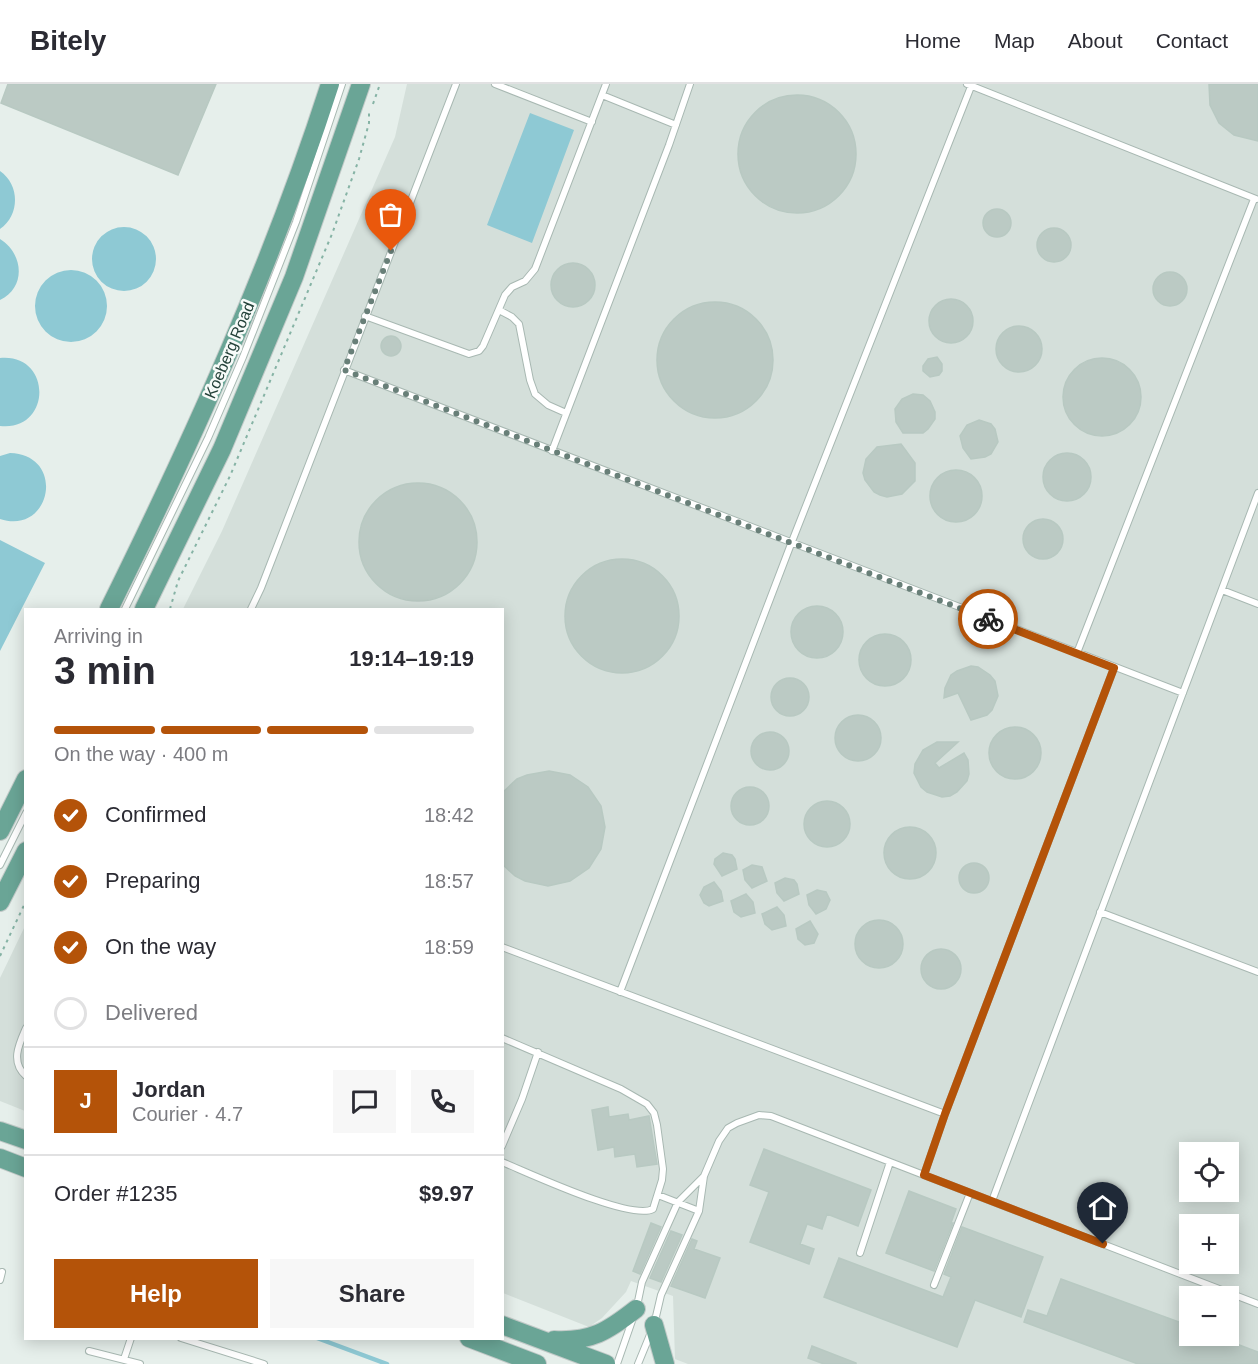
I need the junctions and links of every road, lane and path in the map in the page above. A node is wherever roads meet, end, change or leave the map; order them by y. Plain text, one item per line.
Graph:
1 (330, 84) edge
2 (342, 84) edge
3 (361, 84) edge
4 (456, 84) edge
5 (495, 84) edge
6 (606, 84) edge
7 (690, 84) edge
8 (970, 85) edge
9 (602, 94) junction
10 (592, 122) junction
11 (676, 125) junction
12 (1256, 200) edge
13 (499, 310) junction
14 (365, 316) junction
15 (344, 370) junction
16 (566, 413) junction
17 (552, 451) junction
18 (1258, 493) edge
19 (791, 544) junction
20 (1222, 590) junction
21 (1258, 604) edge
22 (109, 608) edge
23 (125, 608) edge
24 (144, 608) edge
25 (251, 608) edge
26 (1077, 653) junction
27 (1114, 668) junction
28 (1183, 693) junction
29 (24, 783) edge
30 (24, 817) edge
31 (0, 831) edge
32 (24, 855) edge
33 (0, 865) edge
34 (0, 902) edge
35 (24, 905) edge
36 (1100, 912) junction
37 (504, 949) edge
38 (0, 956) edge
39 (1258, 972) edge
40 (620, 992) junction
41 (24, 1034) edge
42 (504, 1039) edge
43 (538, 1052) junction
44 (24, 1074) edge
45 (945, 1114) junction
46 (0, 1131) edge
47 (24, 1139) edge
48 (504, 1141) edge
49 (0, 1158) edge
50 (890, 1162) junction
51 (504, 1163) edge
52 (24, 1167) edge
53 (924, 1175) junction
54 (704, 1176) junction
55 (970, 1193) junction
56 (658, 1195) junction
57 (992, 1201) junction
58 (678, 1202) junction
59 (699, 1212) junction
60 (860, 1253) dead end
61 (934, 1285) dead end
62 (1258, 1305) edge
63 (636, 1309) junction
64 (654, 1325) junction
65 (504, 1326) edge
66 (130, 1340) edge
67 (187, 1340) edge
68 (474, 1340) edge
69 (540, 1340) junction
70 (89, 1351) dead end
71 (124, 1359) junction
72 (140, 1364) edge
73 (264, 1364) edge
74 (537, 1364) edge
75 (606, 1364) edge
76 (617, 1364) edge
77 (638, 1364) edge
78 (665, 1364) edge

1 - 22 main road, Koeberg Road
2 - 23 lane
3 - 24 main road, Koeberg Road
4 - 14 lane
5 - 10 lane
6 - 9 lane
7 - 11 lane
8 - 12 lane
8 - 19 lane
9 - 10 lane
9 - 11 lane
10 - 13 lane
11 - 16 lane
12 - 26 lane
13 - 14 lane
13 - 16 lane
14 - 15 lane
15 - 17 lane
15 - 25 lane
16 - 17 lane
17 - 19 lane
18 - 20 lane
19 - 26 lane
19 - 40 lane
20 - 21 lane
20 - 28 lane
26 - 27 lane
27 - 28 lane
27 - 45 lane
28 - 36 lane
29 - 31 main road
30 - 33 lane
32 - 34 main road
35 - 38 path
36 - 39 lane
36 - 57 lane
37 - 40 lane
40 - 45 lane
41 - 44 lane
42 - 43 lane
43 - 48 lane
43 - 56 lane
45 - 53 lane
46 - 47 main road
49 - 52 main road
50 - 53 lane
50 - 54 lane
50 - 60 lane
51 - 56 lane
53 - 55 lane
54 - 58 lane
54 - 59 lane
55 - 57 lane
55 - 61 lane
56 - 58 lane
57 - 62 lane
58 - 59 lane
58 - 63 lane
59 - 64 lane
63 - 69 main road
63 - 76 lane
64 - 77 lane
64 - 78 main road
65 - 69 main road
66 - 71 lane
67 - 73 lane
68 - 74 main road
69 - 75 main road
70 - 71 lane
71 - 72 lane

